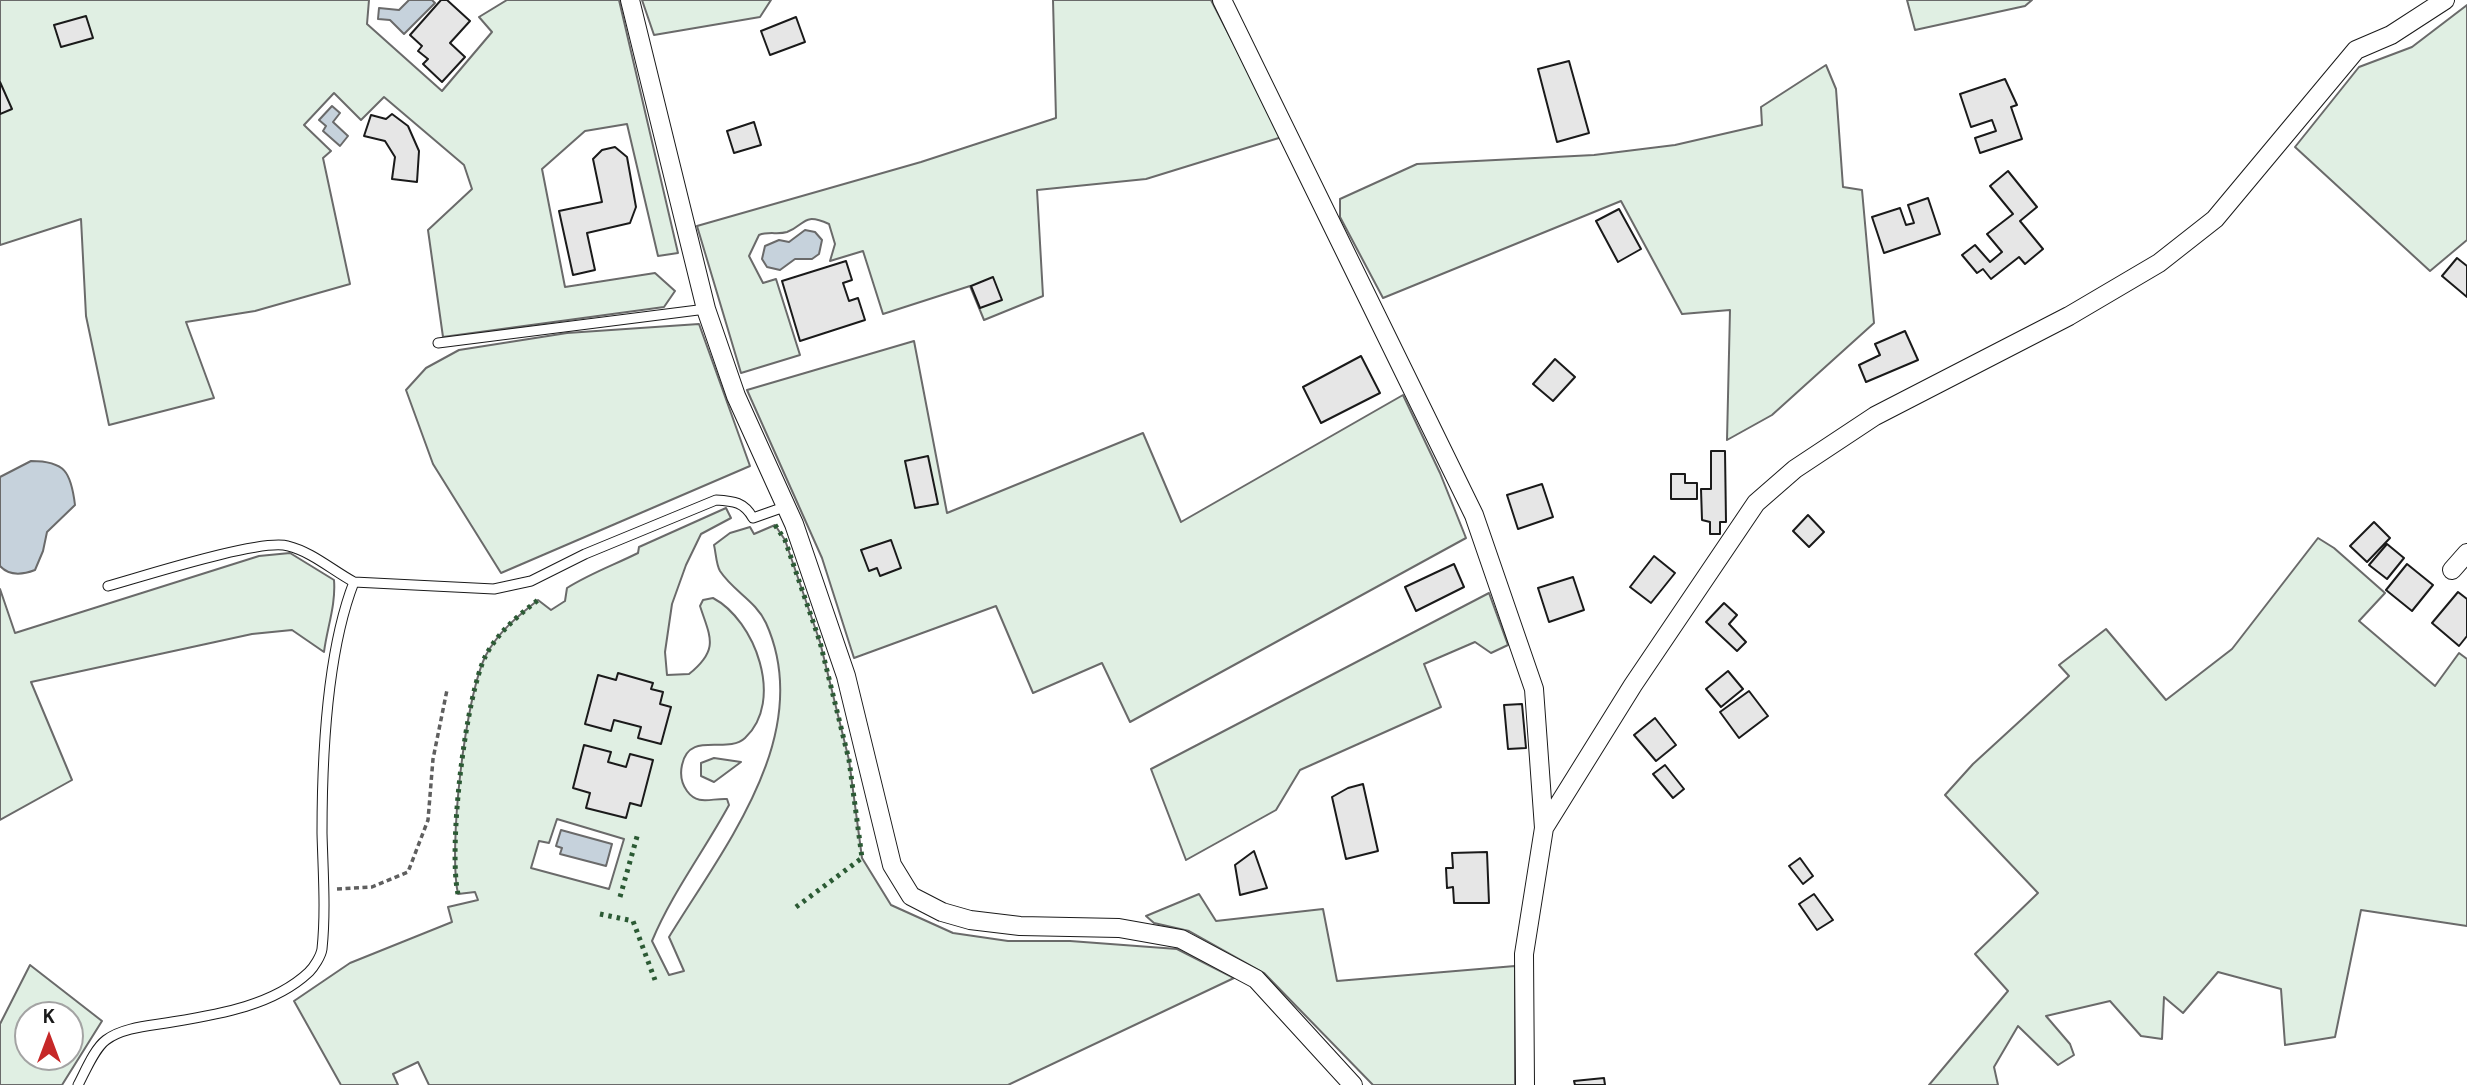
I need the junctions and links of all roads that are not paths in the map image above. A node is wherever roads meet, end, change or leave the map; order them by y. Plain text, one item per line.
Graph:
1 (630, 0) edge
2 (1222, 0) edge
3 (2445, 0) edge
4 (706, 309) junction
5 (438, 344) dead end
6 (787, 506) junction
7 (2467, 553) edge
8 (2452, 570) dead end
9 (354, 582) junction
10 (108, 586) dead end
11 (1544, 828) junction
12 (78, 1085) edge
13 (1353, 1085) edge
14 (1525, 1085) edge

1 - 4 street
2 - 11 street
3 - 11 street
4 - 5 lane
4 - 6 street
6 - 9 lane
6 - 13 street
7 - 8 street
9 - 10 lane
9 - 12 lane
11 - 14 street

